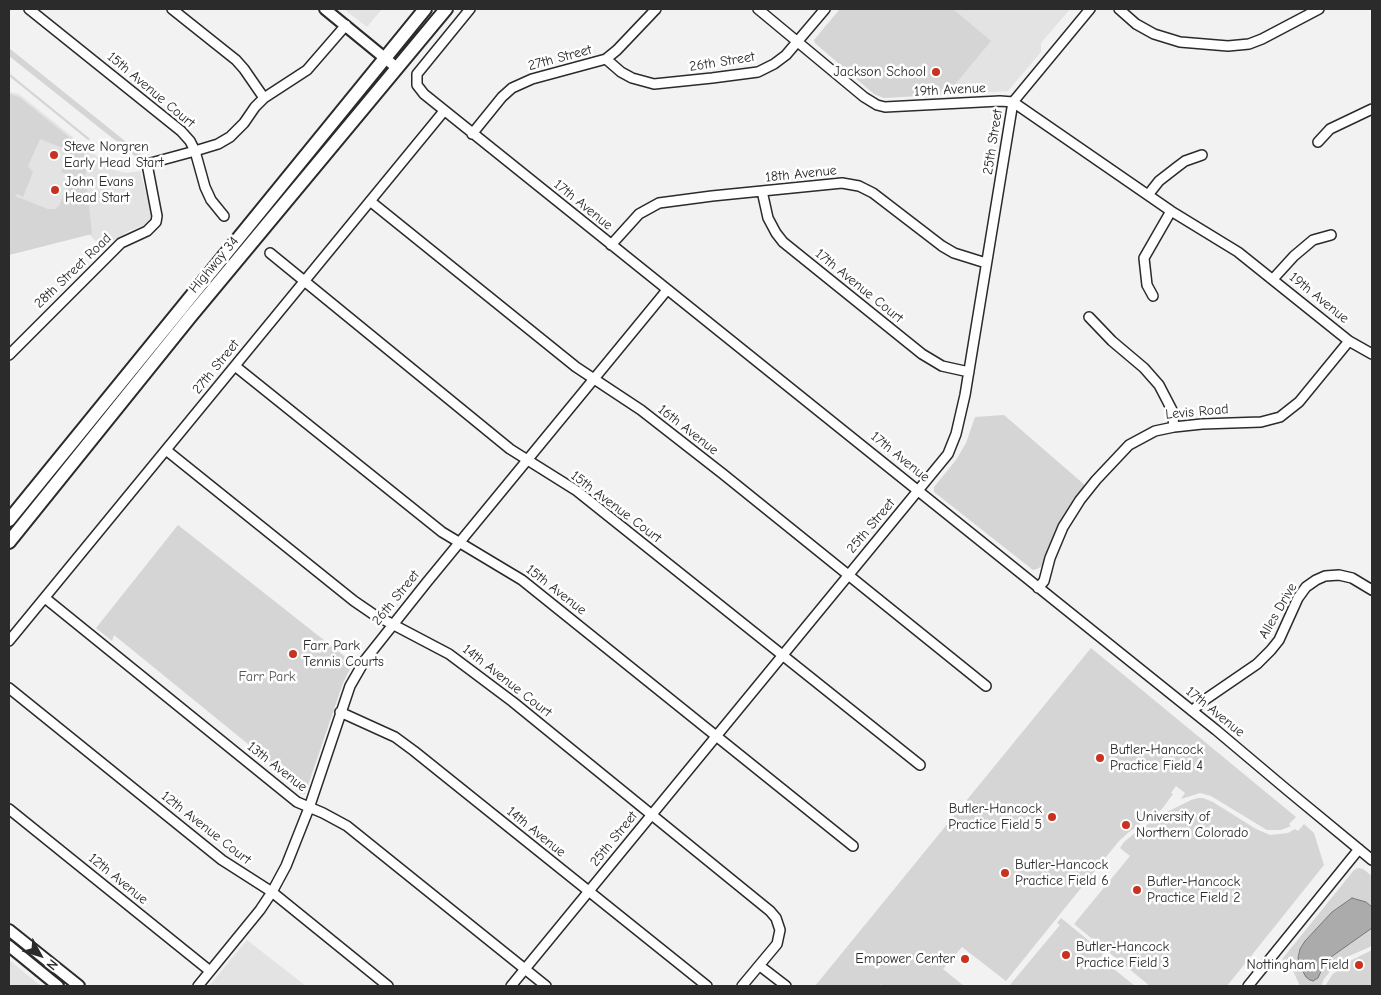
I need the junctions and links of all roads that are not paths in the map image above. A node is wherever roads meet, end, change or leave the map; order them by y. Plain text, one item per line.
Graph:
1 (29, 9) edge
2 (172, 9) edge
3 (326, 9) edge
4 (426, 9) edge
5 (446, 9) edge
6 (470, 9) edge
7 (656, 9) edge
8 (758, 9) edge
9 (825, 9) edge
10 (1090, 9) edge
11 (1119, 9) edge
12 (1319, 9) edge
13 (346, 25) junction
14 (797, 41) junction
15 (385, 57) junction
16 (606, 59) junction
17 (397, 68) junction
18 (264, 98) junction
19 (1013, 102) junction
20 (1372, 109) edge
21 (444, 111) junction
22 (472, 134) junction
23 (1318, 142) dead end
24 (195, 151) junction
25 (1202, 155) dead end
26 (762, 191) junction
27 (1148, 195) junction
28 (370, 201) junction
29 (1171, 211) junction
30 (224, 216) dead end
31 (1331, 235) dead end
32 (611, 245) junction
33 (270, 253) dead end
34 (986, 263) junction
35 (1273, 280) junction
36 (304, 281) junction
37 (667, 290) junction
38 (1153, 296) dead end
39 (1089, 317) dead end
40 (1350, 341) junction
41 (10, 349) edge
42 (1372, 354) edge
43 (235, 366) junction
44 (969, 372) junction
45 (594, 380) junction
46 (1174, 427) junction
47 (166, 450) junction
48 (527, 461) junction
49 (919, 490) junction
50 (9, 520) edge
51 (9, 542) edge
52 (460, 542) junction
53 (849, 575) junction
54 (1038, 588) junction
55 (1372, 590) edge
56 (45, 598) junction
57 (392, 624) junction
58 (9, 641) edge
59 (784, 656) junction
60 (986, 686) dead end
61 (9, 688) edge
62 (1192, 711) junction
63 (340, 712) junction
64 (716, 735) junction
65 (920, 765) dead end
66 (309, 808) junction
67 (9, 809) edge
68 (651, 815) junction
69 (853, 846) dead end
70 (1359, 849) junction
71 (1372, 860) edge
72 (272, 892) junction
73 (589, 892) junction
74 (9, 930) edge
75 (9, 946) edge
76 (760, 966) junction
77 (525, 969) junction
78 (210, 971) junction
79 (58, 986) edge
80 (79, 986) edge
81 (198, 986) edge
82 (388, 986) edge
83 (511, 986) edge
84 (546, 986) edge
85 (707, 986) edge
86 (742, 986) edge
87 (786, 986) edge
88 (1248, 986) edge

1 - 24 street, 15th Avenue Court
2 - 18 street
3 - 13 main road
4 - 15 highway, Highway 34
5 - 17 highway, Highway 34
6 - 21 street, 17th Avenue
7 - 16 street, 27th Street
8 - 14 street, 19th Avenue
9 - 14 street, 26th Street
10 - 19 street, 25th Street
11 - 12 street
13 - 15 main road
13 - 18 street, 28th Street Road
14 - 16 street, 26th Street
14 - 19 street, 19th Avenue
15 - 17 main road
15 - 50 highway, Highway 34
16 - 22 street, 27th Street
17 - 51 highway, Highway 34
18 - 24 street, 28th Street Road
19 - 27 street, 19th Avenue
19 - 34 street, 25th Street
20 - 23 street
21 - 22 street, 17th Avenue
21 - 28 street, 27th Street
22 - 32 street, 17th Avenue
24 - 30 street, 15th Avenue Court
24 - 41 street, 28th Street Road
25 - 27 street
26 - 32 street, 18th Avenue
26 - 34 street, 18th Avenue
26 - 44 street, 17th Avenue Court
27 - 29 street, 19th Avenue
28 - 36 street, 27th Street
28 - 45 street, 16th Avenue
29 - 35 street, 19th Avenue
29 - 38 street
31 - 35 street, 19th Avenue
32 - 37 street, 17th Avenue
33 - 36 street, 15th Avenue Court
34 - 44 street, 25th Street
35 - 40 street, 19th Avenue
36 - 43 street, 27th Street
36 - 48 street, 15th Avenue Court
37 - 45 street, 26th Street
37 - 49 street, 17th Avenue
39 - 46 street
40 - 42 street, 19th Avenue
40 - 46 street, Levis Road
43 - 47 street, 27th Street
43 - 52 street, 15th Avenue
44 - 49 street, 25th Street
45 - 48 street, 26th Street
45 - 53 street, 16th Avenue
46 - 54 street, Levis Road
47 - 56 street, 27th Street
47 - 57 street, 14th Avenue Court
48 - 52 street, 26th Street
48 - 59 street, 15th Avenue Court
49 - 53 street, 25th Street
49 - 54 street, 17th Avenue
52 - 57 street, 26th Street
52 - 64 street, 15th Avenue
53 - 59 street, 25th Street
53 - 60 street, 16th Avenue
54 - 62 street, 17th Avenue
55 - 62 street, Alles Drive
56 - 58 street, 27th Street
56 - 66 street, 13th Avenue
57 - 63 street, 26th Street
57 - 68 street, 14th Avenue Court
59 - 64 street, 25th Street
59 - 65 street, 15th Avenue Court
61 - 72 street, 12th Avenue Court
62 - 70 street, 17th Avenue
63 - 66 street, 26th Street
63 - 73 street, 14th Avenue
64 - 68 street, 25th Street
64 - 69 street, 15th Avenue
66 - 72 street, 26th Street
66 - 77 street, 13th Avenue
67 - 78 street, 12th Avenue
68 - 73 street, 25th Street
68 - 76 street, 14th Avenue Court
70 - 71 street, 17th Avenue
70 - 88 street
72 - 78 street, 26th Street
72 - 82 street, 12th Avenue Court
73 - 77 street, 25th Street
73 - 85 street, 14th Avenue
74 - 80 main road
75 - 79 main road
76 - 86 street
76 - 87 street
77 - 83 street, 25th Street
77 - 84 street, 13th Avenue
78 - 81 street, 26th Street

